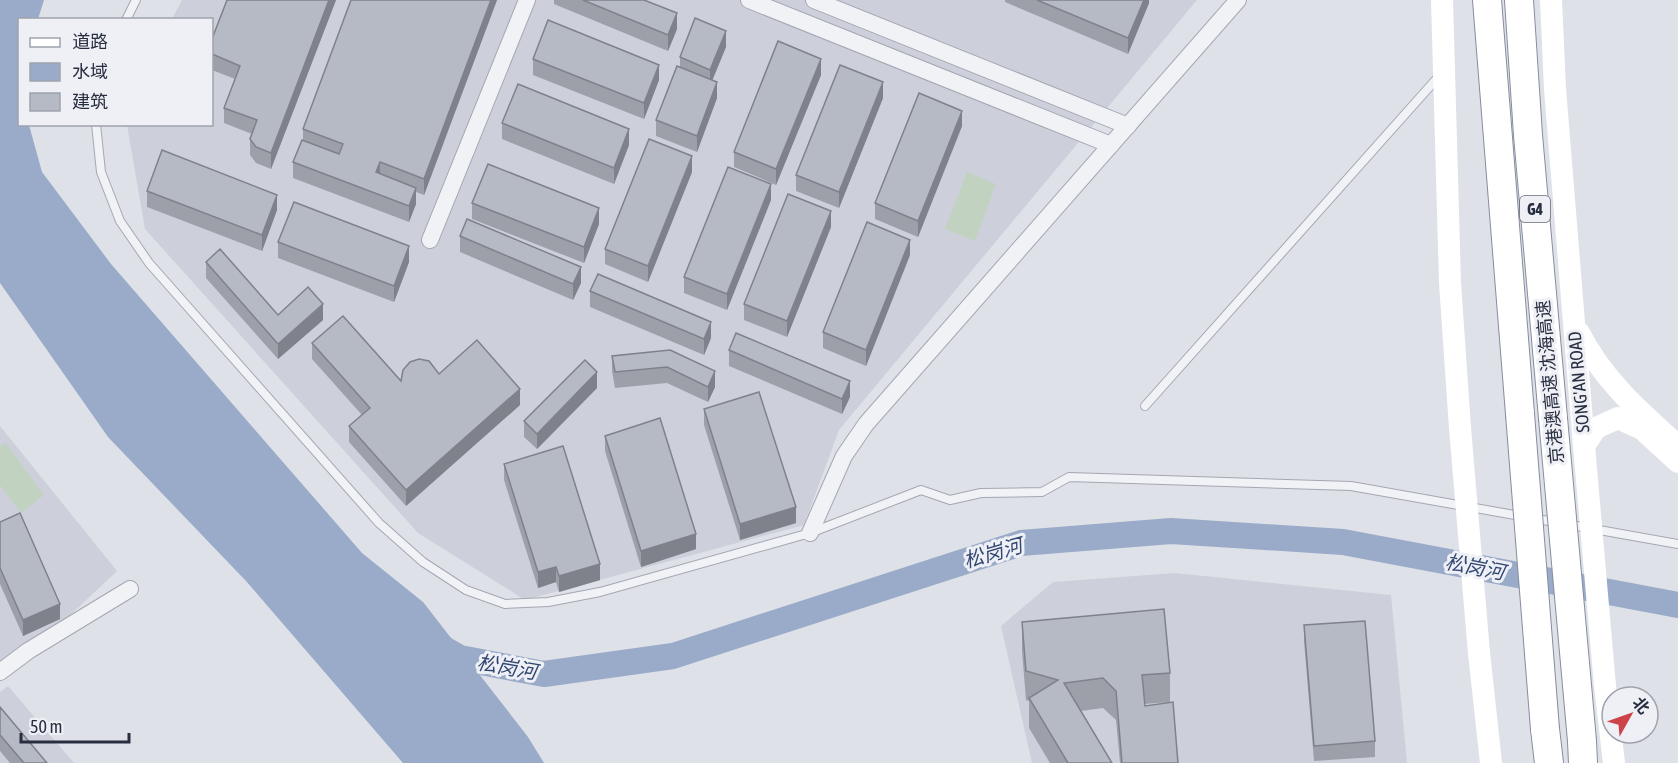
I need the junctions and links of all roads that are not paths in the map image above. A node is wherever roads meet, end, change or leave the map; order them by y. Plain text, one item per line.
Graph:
1 (136, 0) edge
2 (526, 0) edge
3 (749, 0) edge
4 (814, 0) edge
5 (1238, 0) edge
6 (1442, 0) edge
7 (1487, 0) edge
8 (1519, 0) edge
9 (1551, 0) edge
10 (127, 18) edge
11 (1444, 69) junction
12 (96, 126) edge
13 (1128, 126) junction
14 (1111, 146) junction
15 (430, 240) dead end
16 (1574, 324) junction
17 (1145, 406) dead end
18 (1584, 446) junction
19 (1678, 446) edge
20 (1678, 462) edge
21 (810, 533) junction
22 (1678, 544) edge
23 (130, 589) dead end
24 (0, 672) edge
25 (1491, 763) edge
26 (1548, 763) edge
27 (1584, 763) edge
28 (1614, 763) edge

1 - 10 lane
2 - 15 street
3 - 14 street
4 - 13 street
5 - 13 street
6 - 11 main road
7 - 26 highway, 京港澳高速 沈海高速 / G4, bridge
8 - 27 highway, 京港澳高速 沈海高速 / G4, bridge
9 - 16 main road, SONG'AN ROAD
11 - 17 lane
11 - 25 main road, bridge
12 - 21 lane
13 - 14 street
14 - 21 street
16 - 18 main road, SONG'AN ROAD
16 - 19 main road
18 - 20 main road
18 - 28 main road, SONG'AN ROAD, bridge
21 - 22 lane
23 - 24 street

